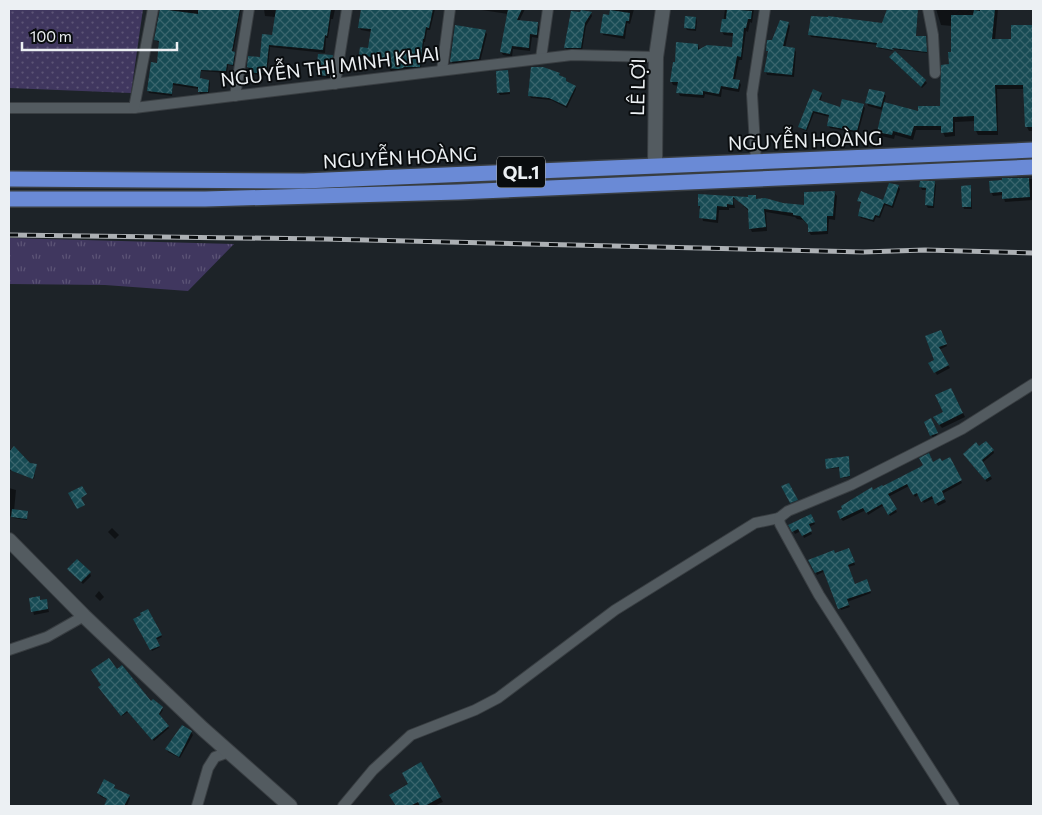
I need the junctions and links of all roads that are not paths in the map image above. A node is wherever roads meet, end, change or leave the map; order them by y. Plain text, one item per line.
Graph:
1 (153, 9) edge
2 (249, 9) edge
3 (347, 9) edge
4 (450, 9) edge
5 (548, 9) edge
6 (663, 9) edge
7 (765, 9) edge
8 (928, 9) edge
9 (656, 57) junction
10 (541, 58) junction
11 (442, 70) junction
12 (934, 73) dead end
13 (335, 84) junction
14 (235, 96) junction
15 (9, 108) edge
16 (134, 108) junction
17 (1033, 150) edge
18 (934, 155) junction
19 (756, 162) junction
20 (655, 166) junction
21 (1033, 167) edge
22 (934, 171) junction
23 (9, 179) edge
24 (9, 200) edge
25 (1033, 384) edge
26 (779, 518) junction
27 (9, 540) edge
28 (84, 616) junction
29 (9, 650) edge
30 (229, 752) junction
31 (197, 806) edge
32 (290, 806) edge
33 (342, 806) edge
34 (954, 806) edge

1 - 16 street
2 - 14 street
3 - 13 street
4 - 11 street
5 - 10 street
6 - 9 street, LÊ LỢI
7 - 19 street
8 - 12 street
9 - 10 street, NGUYỄN THỊ MINH KHAI
9 - 20 street, LÊ LỢI
10 - 11 street, NGUYỄN THỊ MINH KHAI
11 - 13 street, NGUYỄN THỊ MINH KHAI
13 - 14 street, NGUYỄN THỊ MINH KHAI
14 - 16 street, NGUYỄN THỊ MINH KHAI
15 - 16 street, NGUYỄN THỊ MINH KHAI
17 - 18 highway, NGUYỄN HOÀNG / QL.1
18 - 19 highway, NGUYỄN HOÀNG / QL.1
18 - 22 highway
19 - 20 highway, NGUYỄN HOÀNG / QL.1
20 - 23 highway, NGUYỄN HOÀNG / QL.1
21 - 22 highway, NGUYỄN HOÀNG / QL.1
22 - 24 highway, NGUYỄN HOÀNG / QL.1
25 - 26 street
26 - 33 street
26 - 34 street
27 - 28 street
28 - 29 street
28 - 30 street
30 - 31 street
30 - 32 street

